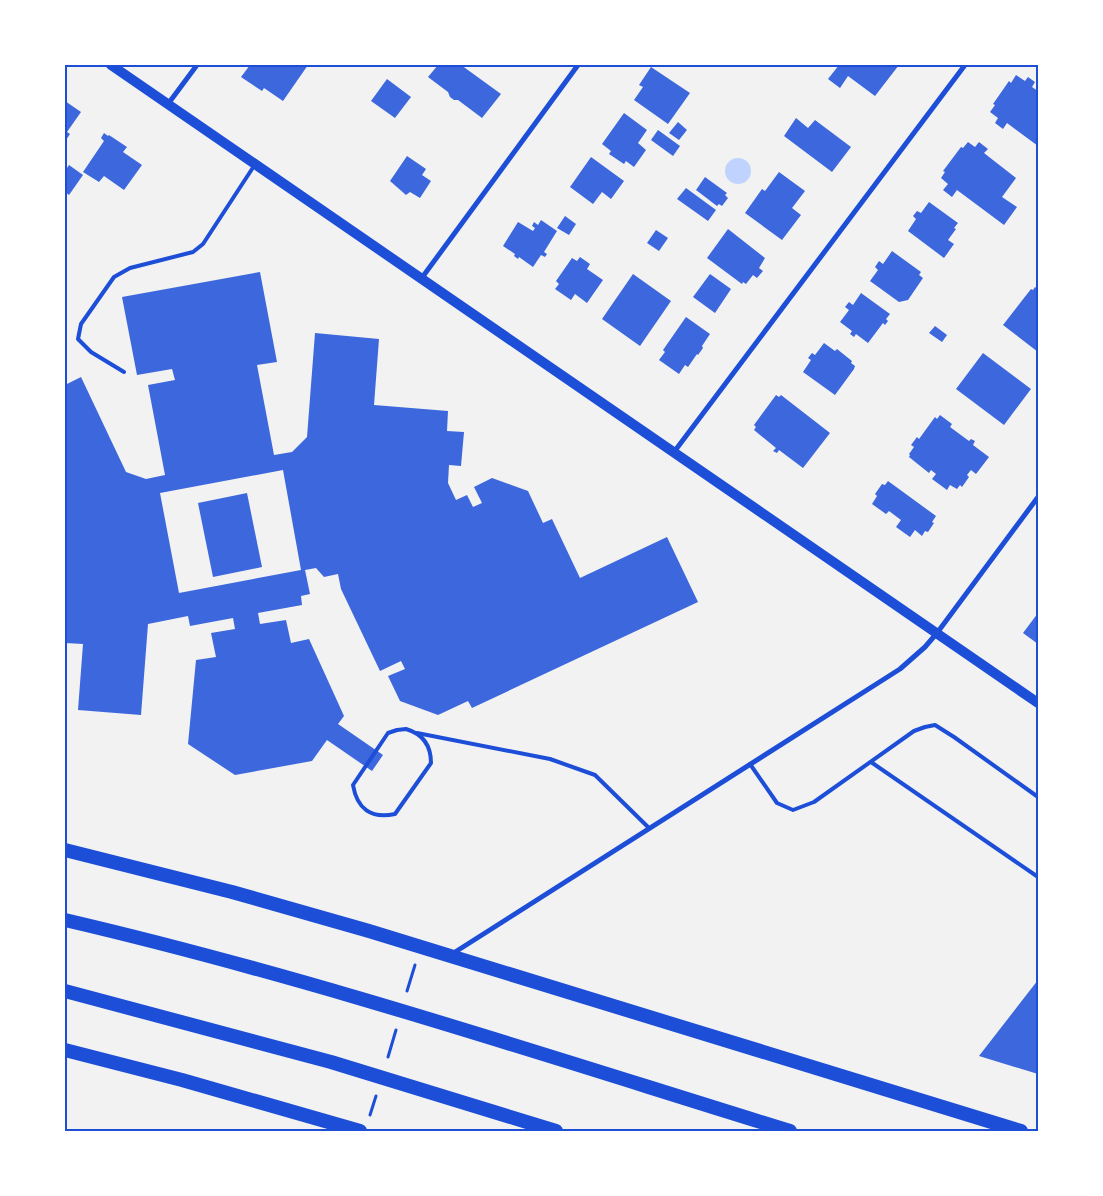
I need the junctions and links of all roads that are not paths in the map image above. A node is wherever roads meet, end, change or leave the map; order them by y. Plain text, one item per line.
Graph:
1 (111, 65) edge
2 (197, 65) edge
3 (578, 65) edge
4 (965, 65) edge
5 (168, 104) junction
6 (255, 164) junction
7 (421, 279) junction
8 (124, 372) dead end
9 (674, 452) junction
10 (1038, 497) edge
11 (937, 633) junction
12 (1038, 703) edge
13 (417, 733) junction
14 (870, 762) junction
15 (750, 764) junction
16 (1038, 797) edge
17 (649, 828) junction
18 (65, 850) edge
19 (1038, 877) edge
20 (65, 920) edge
21 (449, 955) junction
22 (65, 990) edge
23 (65, 1050) edge
24 (360, 1131) edge
25 (556, 1131) edge
26 (790, 1131) edge
27 (1021, 1131) edge

1 - 5 main road
2 - 5 street
3 - 7 street
4 - 9 street
5 - 6 main road
6 - 7 main road
6 - 8 lane
7 - 9 main road
9 - 11 main road
10 - 11 street
11 - 12 main road
11 - 15 street
13 - 13 lane
13 - 17 lane
14 - 15 lane
14 - 16 lane
14 - 19 lane
15 - 17 street
17 - 21 street
18 - 21 highway
20 - 26 highway
21 - 27 highway
22 - 25 highway
23 - 24 highway

